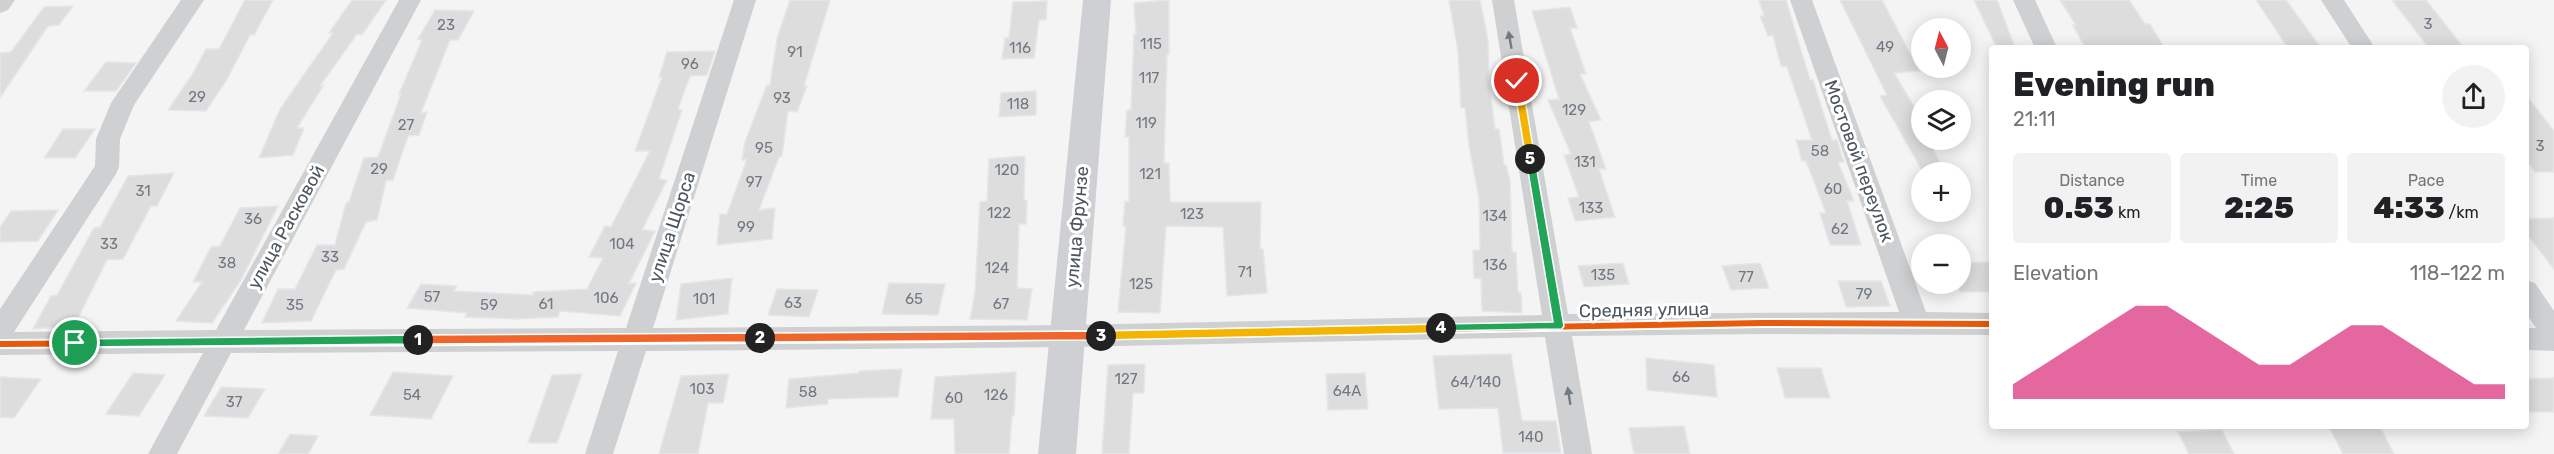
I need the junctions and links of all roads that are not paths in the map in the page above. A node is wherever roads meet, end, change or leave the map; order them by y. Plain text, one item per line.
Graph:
1 (4, 0) edge
2 (193, 0) edge
3 (410, 0) edge
4 (745, 0) edge
5 (1097, 0) edge
6 (1503, 0) edge
7 (1801, 0) edge
8 (2024, 0) edge
9 (2332, 0) edge
10 (0, 5) edge
11 (2045, 45) edge
12 (2362, 45) edge
13 (2529, 296) edge
14 (1916, 322) junction
15 (1989, 324) edge
16 (1559, 326) junction
17 (0, 331) edge
18 (2554, 333) edge
19 (1067, 336) junction
20 (637, 338) junction
21 (2529, 339) edge
22 (2554, 340) edge
23 (224, 341) junction
24 (0, 344) edge
25 (162, 454) edge
26 (599, 454) edge
27 (1057, 454) edge
28 (1578, 454) edge

1 - 10 street
2 - 17 street
3 - 23 street, улица Расковой
4 - 20 street, улица Щорса
5 - 19 street, улица Фрунзе
16 -> 6 street
7 - 14 street, Мостовой переулок
8 - 11 street
9 - 12 street
13 - 18 street
14 - 15 street, Средняя улица
14 - 16 street, Средняя улица
16 - 19 street, Средняя улица
28 -> 16 street
19 - 20 street, Средняя улица
19 - 27 street, улица Фрунзе
20 - 23 street, Средняя улица
20 - 26 street, улица Щорса
21 - 22 street
23 - 24 street, Средняя улица
23 - 25 street, улица Расковой

